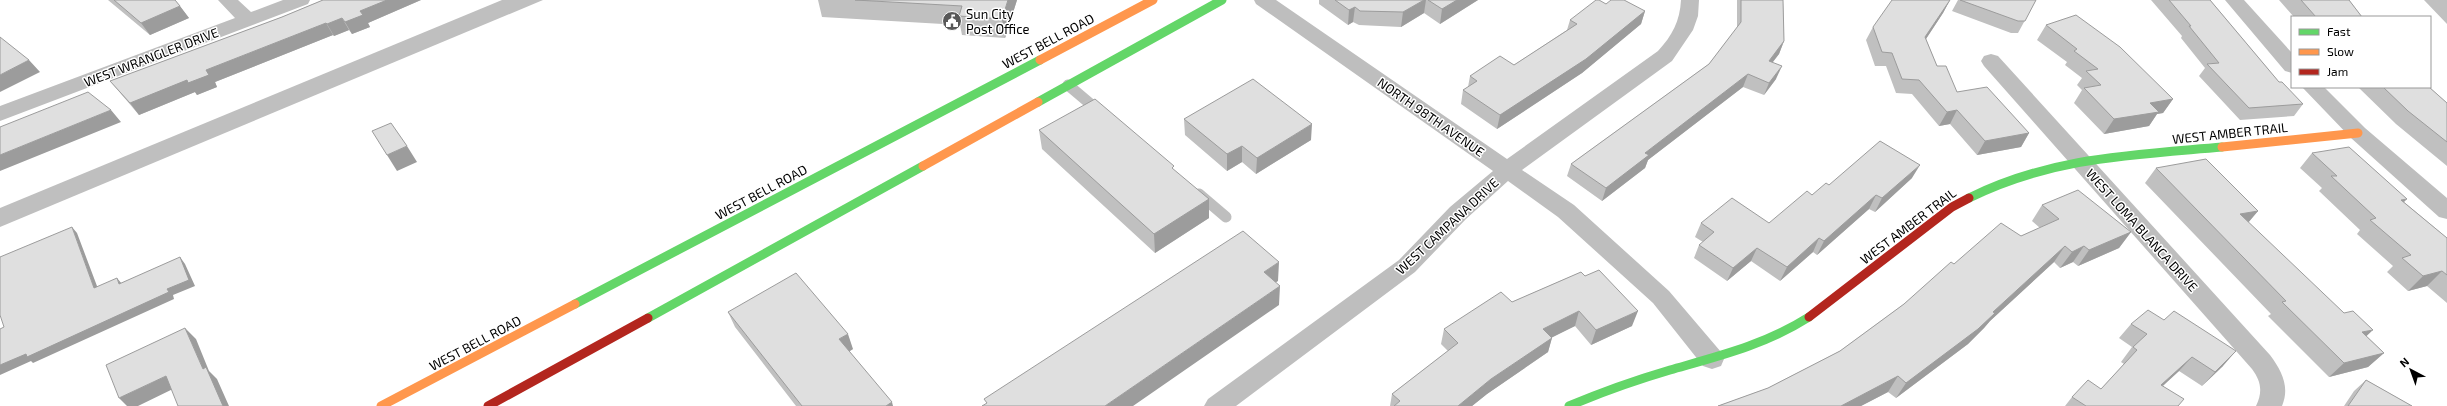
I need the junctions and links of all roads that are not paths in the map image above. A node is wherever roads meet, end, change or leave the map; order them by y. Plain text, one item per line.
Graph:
1 (227, 0) edge
2 (301, 0) edge
3 (1153, 0) edge
4 (1222, 0) edge
5 (1263, 0) edge
6 (1690, 0) edge
7 (2234, 0) edge
8 (248, 20) junction
9 (1991, 61) dead end
10 (2291, 65) edge
11 (1068, 85) junction
12 (2313, 88) edge
13 (0, 114) edge
14 (1110, 120) edge
15 (2358, 133) junction
16 (2079, 161) junction
17 (1507, 170) junction
18 (1189, 186) edge
19 (2447, 211) edge
20 (1226, 217) dead end
21 (1712, 359) junction
22 (381, 406) edge
23 (488, 406) edge
24 (1217, 406) edge
25 (1569, 406) edge
26 (2269, 406) edge

1 - 8 street
2 - 8 street, WEST WRANGLER DRIVE
3 - 22 main road, WEST BELL ROAD
4 - 11 main road
5 - 17 street, NORTH 98TH AVENUE
6 - 17 street, WEST CAMPANA DRIVE
7 - 10 street
8 - 13 street, WEST WRANGLER DRIVE
9 - 16 street, WEST LOMA BLANCA DRIVE
11 - 14 lane
11 - 23 main road
12 - 15 street
15 - 16 main road, WEST AMBER TRAIL
15 - 19 street
16 - 21 main road, WEST AMBER TRAIL
16 - 26 street, WEST LOMA BLANCA DRIVE
17 - 21 street, NORTH 98TH AVENUE
17 - 24 street, WEST CAMPANA DRIVE
18 - 20 lane
21 - 25 main road, WEST AMBER TRAIL

